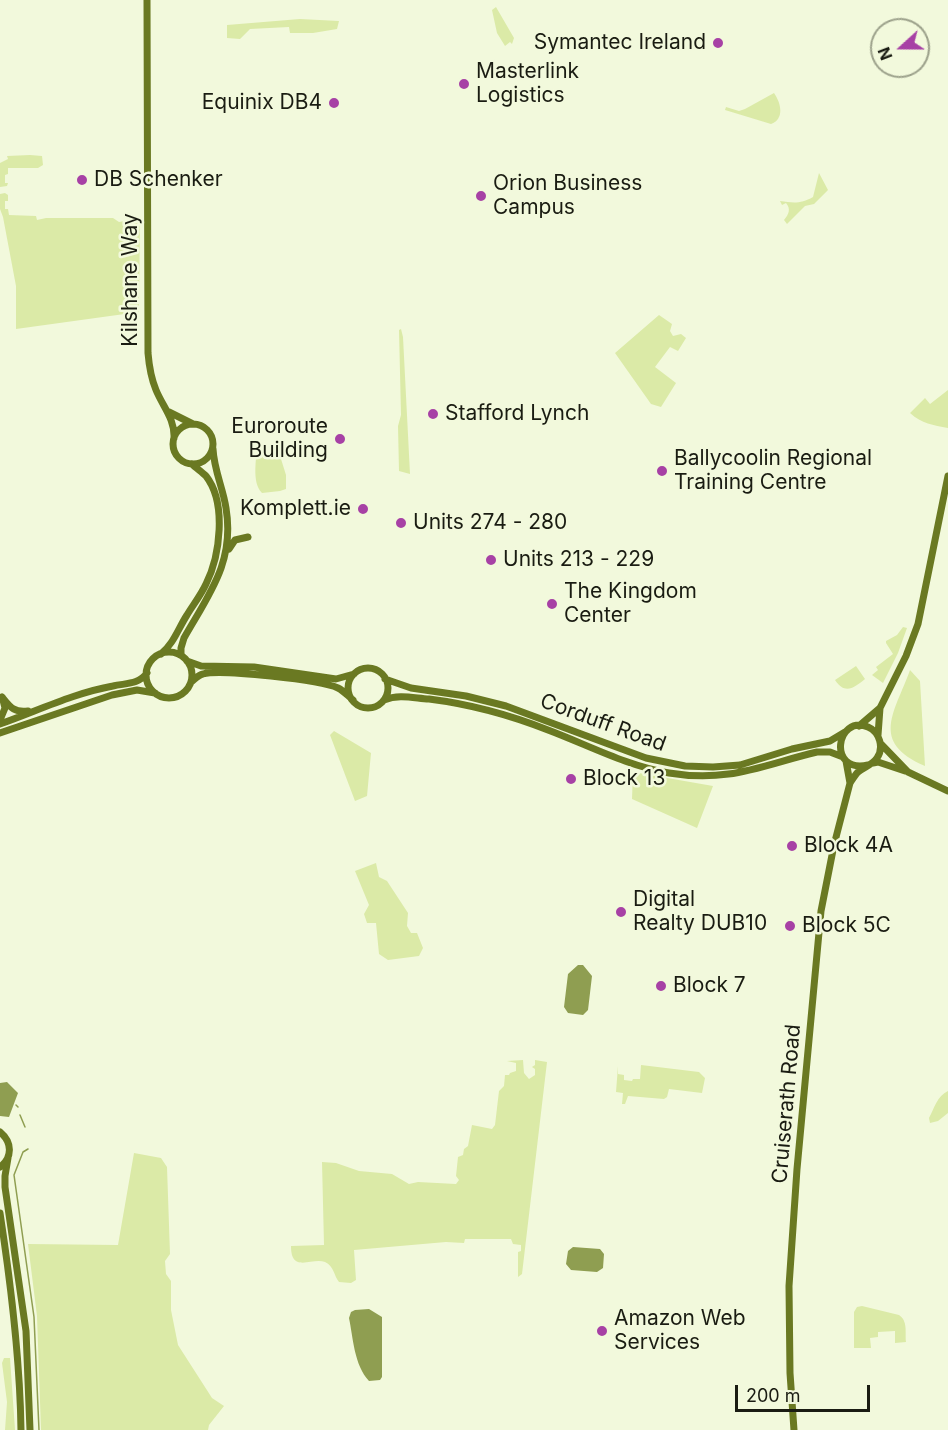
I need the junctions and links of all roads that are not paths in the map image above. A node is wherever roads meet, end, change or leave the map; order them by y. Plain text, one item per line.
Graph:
1 (147, 0) edge
2 (169, 412) junction
3 (193, 424) junction
4 (174, 438) junction
5 (213, 449) junction
6 (192, 464) junction
7 (948, 476) edge
8 (228, 522) junction
9 (224, 560) junction
10 (161, 654) junction
11 (181, 655) junction
12 (188, 661) junction
13 (147, 673) junction
14 (354, 674) junction
15 (385, 679) junction
16 (191, 682) junction
17 (155, 693) junction
18 (384, 699) junction
19 (353, 700) junction
20 (57, 703) junction
21 (880, 708) junction
22 (0, 722) edge
23 (859, 726) junction
24 (845, 732) junction
25 (0, 734) edge
26 (878, 736) junction
27 (880, 744) junction
28 (845, 759) junction
29 (870, 764) junction
30 (908, 772) junction
31 (850, 783) junction
32 (948, 791) edge
33 (0, 1132) edge
34 (8, 1158) junction
35 (0, 1167) edge
36 (0, 1213) edge
37 (21, 1430) edge
38 (30, 1430) edge
39 (794, 1430) edge

1 - 2 street, Kilshane Way
2 - 3 street
2 - 4 street, Kilshane Way
3 - 4 street
3 - 5 street
4 - 6 street
5 - 6 street
5 - 8 street
6 - 10 street
7 - 21 street
8 - 9 street
8 - 9 street
9 - 11 street
10 - 11 street
10 - 13 street
11 - 12 street
12 - 14 street
12 - 16 street
13 - 17 street
13 - 20 street
14 - 15 street
14 - 19 street
15 - 18 street
15 - 24 street, Corduff Road
16 - 17 street
16 - 19 street
17 - 25 street
18 - 19 street
18 - 28 street, Corduff Road
20 - 22 street
20 - 22 street
21 - 23 street
21 - 26 street
23 - 24 street
23 - 26 street
24 - 28 street
26 - 27 street
27 - 29 street
27 - 30 street
28 - 29 street
28 - 31 street, Cruiserath Road
29 - 30 street
29 - 31 street
30 - 32 street
31 - 39 street, Cruiserath Road
33 - 34 street
34 - 35 street
34 - 38 street
36 - 37 street

